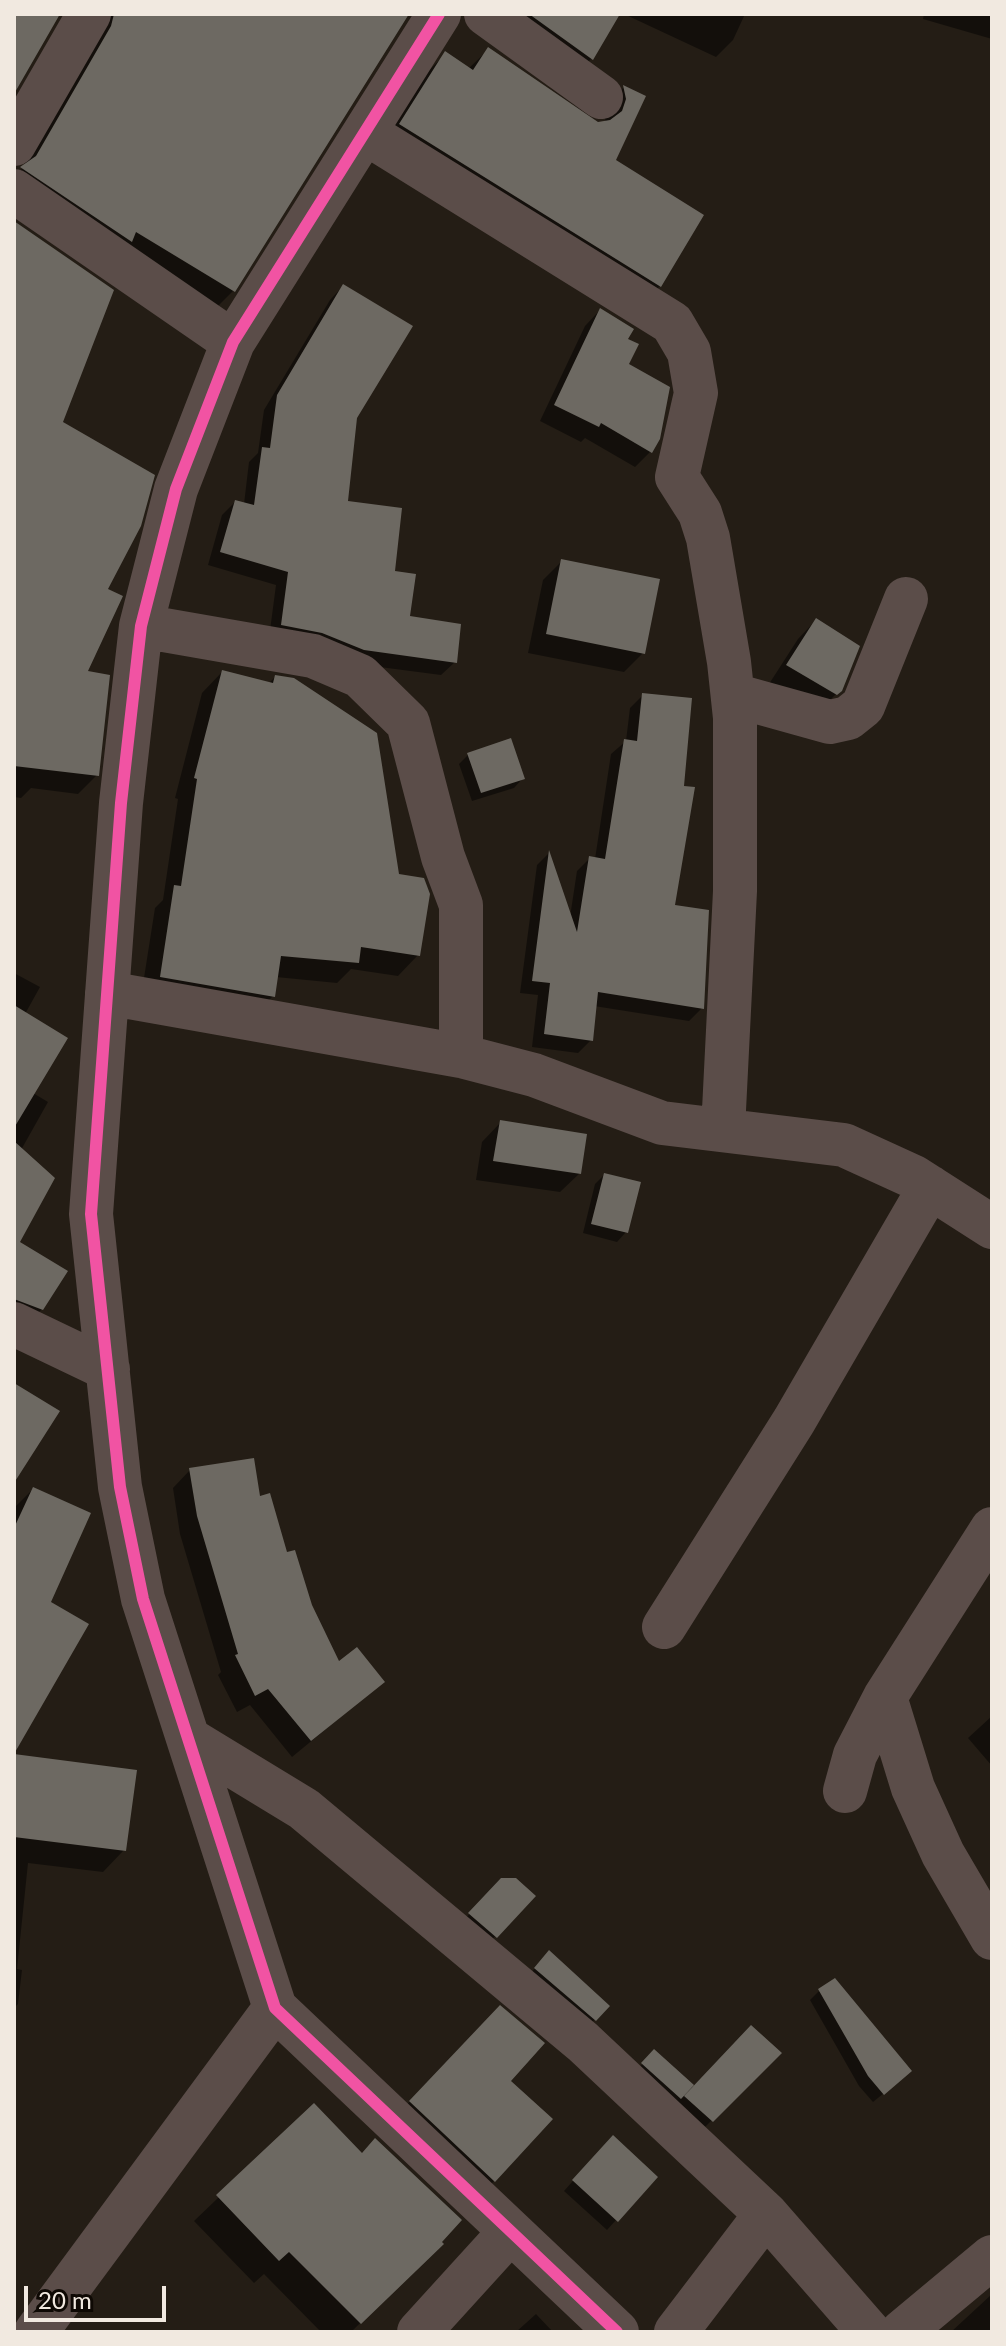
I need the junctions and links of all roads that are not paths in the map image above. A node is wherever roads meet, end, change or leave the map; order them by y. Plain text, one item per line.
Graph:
1 (89, 14) edge
2 (439, 14) edge
3 (486, 14) edge
4 (601, 97) dead end
5 (366, 133) junction
6 (14, 144) edge
7 (14, 191) edge
8 (233, 342) junction
9 (906, 599) dead end
10 (141, 626) junction
11 (733, 695) junction
12 (107, 993) junction
13 (461, 1056) junction
14 (723, 1130) junction
15 (930, 1187) junction
16 (992, 1227) edge
17 (14, 1324) edge
18 (108, 1369) junction
19 (990, 1542) edge
20 (664, 1627) dead end
21 (885, 1697) junction
22 (189, 1739) junction
23 (845, 1791) dead end
24 (992, 1938) edge
25 (275, 2008) junction
26 (766, 2214) junction
27 (510, 2232) junction
28 (992, 2257) edge
29 (14, 2328) edge
30 (24, 2332) edge
31 (36, 2332) edge
32 (419, 2332) edge
33 (617, 2332) edge
34 (676, 2332) edge
35 (869, 2332) edge
36 (902, 2332) edge

1 - 6 street
2 - 5 street
3 - 4 street
5 - 8 street
5 - 11 street
7 - 8 street
8 - 10 street
9 - 11 street
10 - 12 street
10 - 13 street
11 - 14 street
12 - 13 street
12 - 18 street
13 - 14 street
14 - 15 street
15 - 16 street
15 - 20 street
17 - 18 street
18 - 22 street
19 - 21 street
21 - 23 street
21 - 24 street
22 - 25 street
22 - 26 street
25 - 27 street
25 - 31 street
26 - 34 street
26 - 35 street
27 - 32 street
27 - 33 street
28 - 36 street
29 - 30 street

